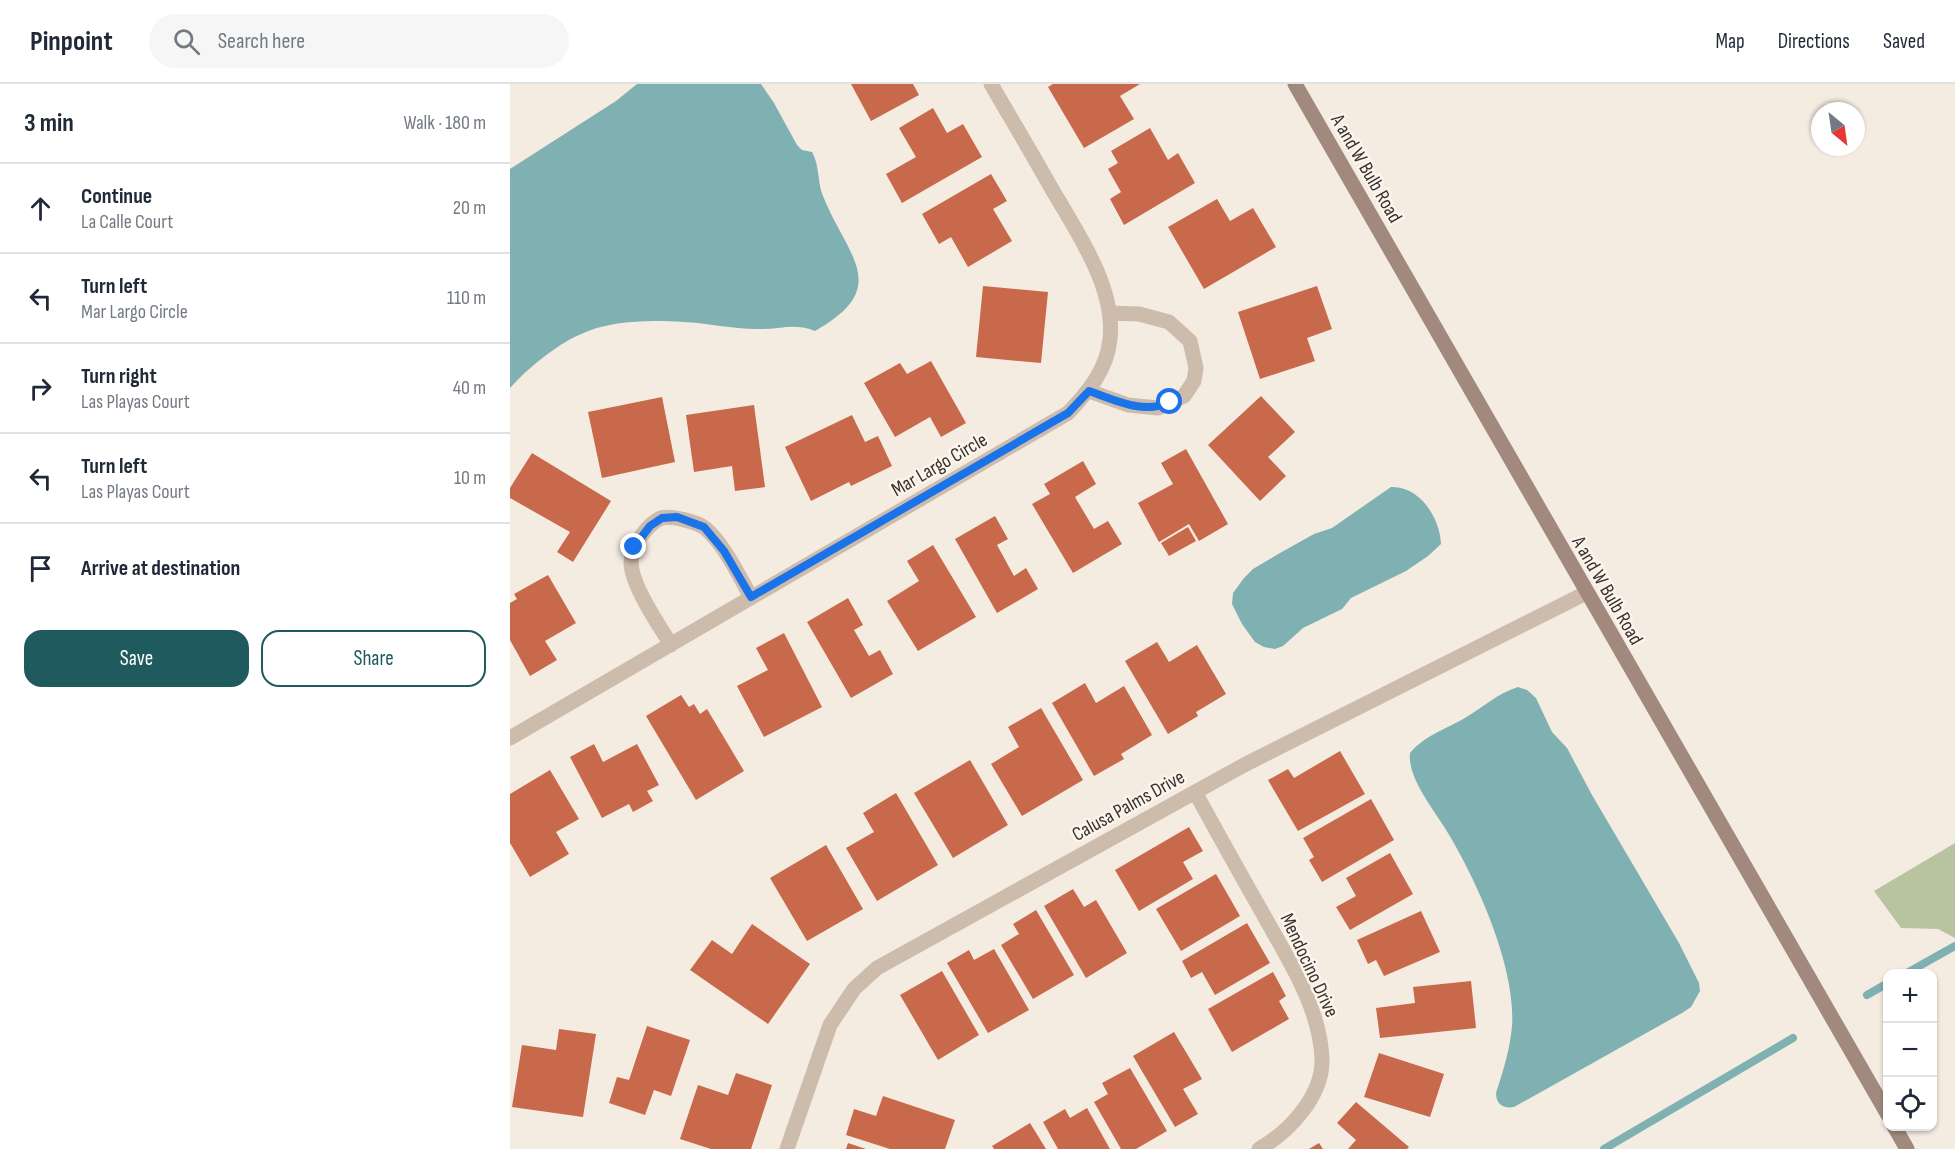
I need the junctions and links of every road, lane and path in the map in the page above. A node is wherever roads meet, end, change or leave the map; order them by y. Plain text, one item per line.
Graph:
1 (991, 84) edge
2 (1295, 84) edge
3 (1110, 313) junction
4 (1089, 391) junction
5 (1586, 593) junction
6 (751, 597) junction
7 (671, 645) junction
8 (510, 738) edge
9 (1195, 792) junction
10 (1883, 1108) edge
11 (1897, 1131) edge
12 (787, 1149) edge
13 (1259, 1149) edge
14 (1907, 1149) edge

1 - 3 street, Mar Largo Circle
2 - 5 street, A and W Bulb Road
3 - 4 street, Mar Largo Circle
3 - 4 street
4 - 6 street, Mar Largo Circle
5 - 9 street, Calusa Palms Drive
5 - 10 street, A and W Bulb Road
6 - 7 street, Mar Largo Circle
6 - 7 street
7 - 8 street, Mar Largo Circle
9 - 12 street, Calusa Palms Drive
9 - 13 street, Mendocino Drive
11 - 14 street

